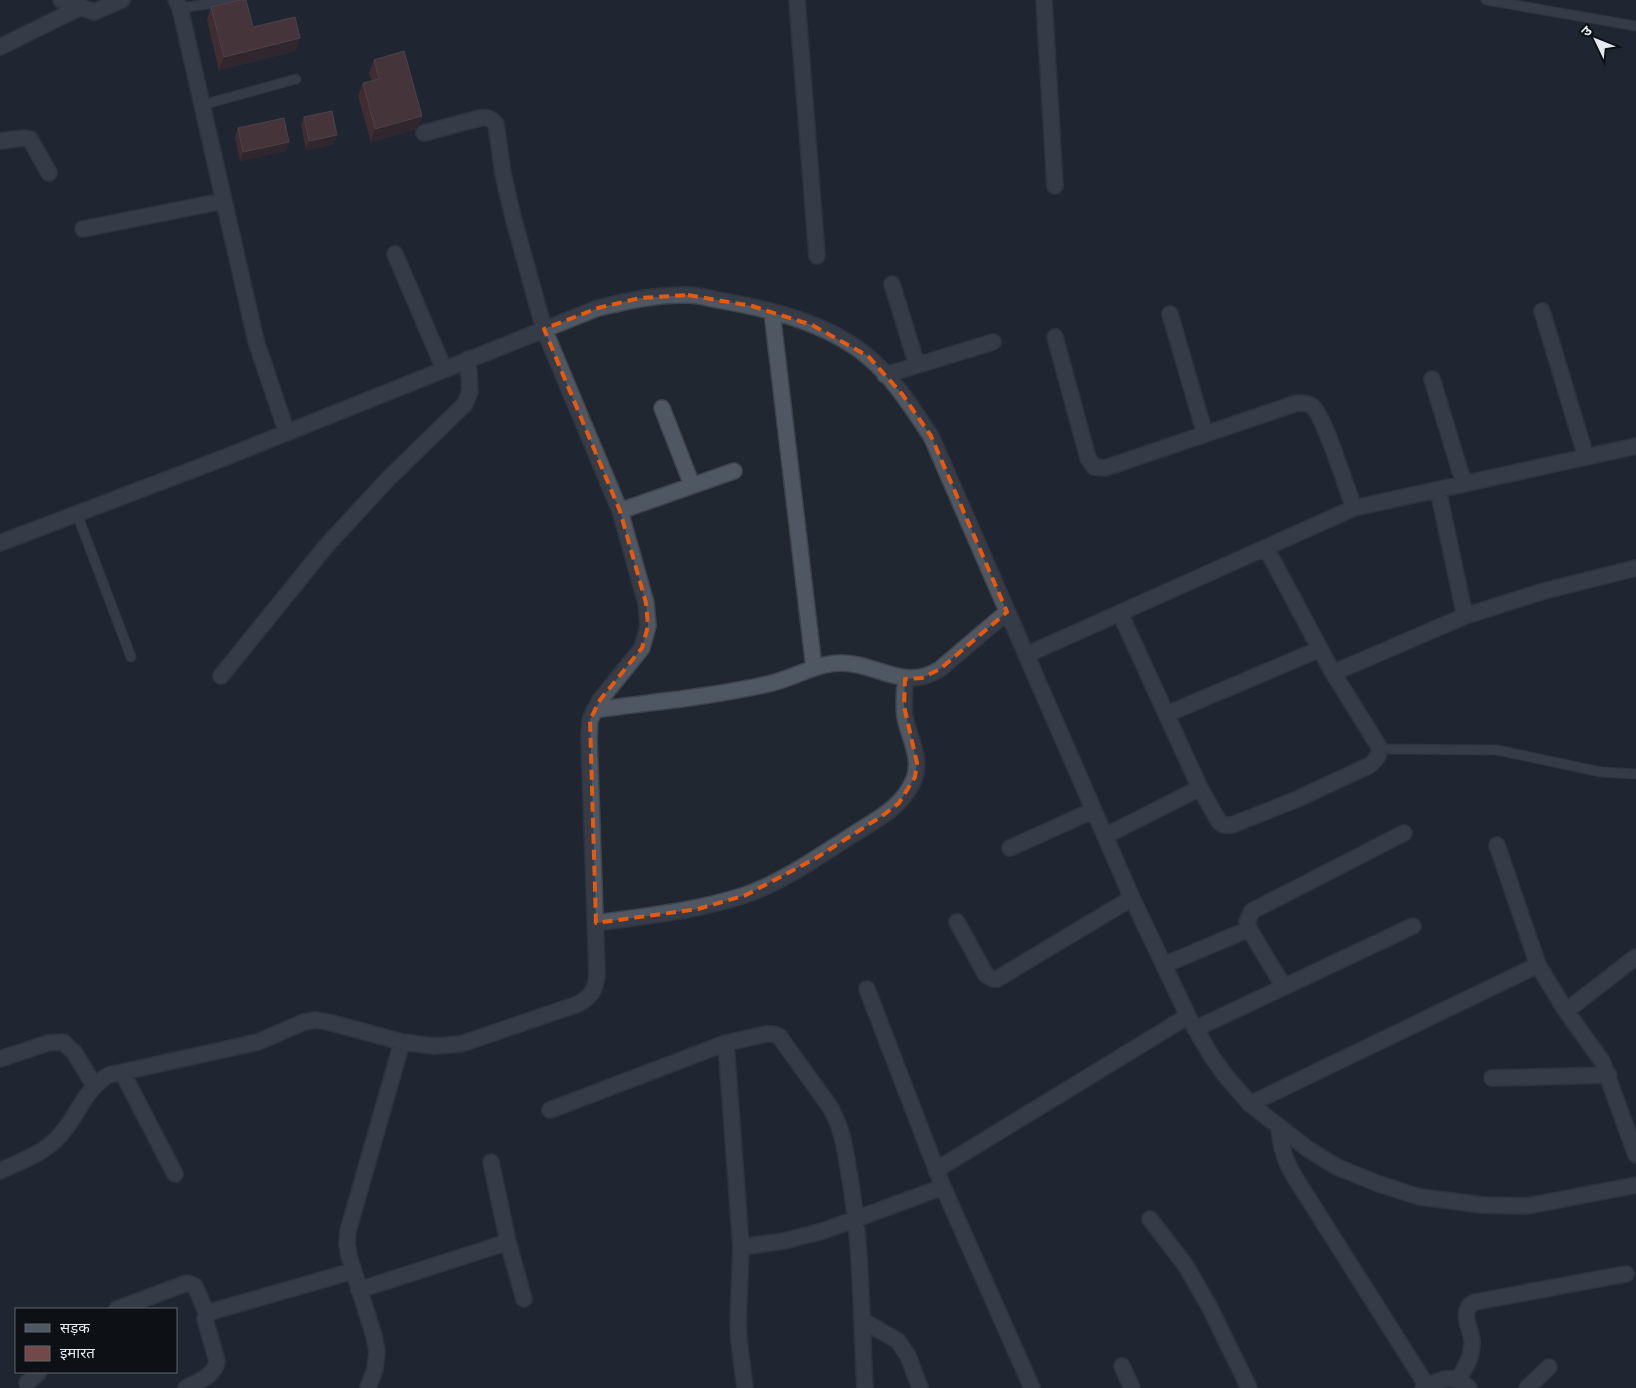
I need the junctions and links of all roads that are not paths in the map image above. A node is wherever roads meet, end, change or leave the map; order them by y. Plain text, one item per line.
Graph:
1 (61, 0) edge
2 (122, 0) edge
3 (235, 0) edge
4 (797, 0) edge
5 (1044, 0) edge
6 (1486, 0) edge
7 (178, 4) edge
8 (81, 7) junction
9 (1636, 26) edge
10 (0, 47) edge
11 (296, 79) dead end
12 (202, 105) junction
13 (424, 133) dead end
14 (0, 141) edge
15 (49, 173) dead end
16 (1055, 186) dead end
17 (223, 201) junction
18 (83, 229) dead end
19 (394, 254) dead end
20 (817, 256) dead end
21 (892, 284) dead end
22 (1542, 311) dead end
23 (772, 312) junction
24 (1170, 314) dead end
25 (544, 330) junction
26 (1055, 337) dead end
27 (994, 342) dead end
28 (468, 359) junction
29 (917, 365) junction
30 (444, 369) junction
31 (885, 375) junction
32 (1432, 379) dead end
33 (662, 408) dead end
34 (287, 432) junction
35 (1205, 434) junction
36 (1636, 446) edge
37 (1586, 457) junction
38 (734, 471) dead end
39 (1464, 484) junction
40 (692, 485) junction
41 (1438, 490) junction
42 (1354, 508) junction
43 (620, 511) junction
44 (77, 514) junction
45 (0, 543) edge
46 (1266, 548) junction
47 (1636, 568) edge
48 (1007, 612) junction
49 (1120, 613) junction
50 (1465, 616) junction
51 (1320, 649) junction
52 (1026, 655) junction
53 (131, 657) dead end
54 (814, 668) junction
55 (1333, 673) junction
56 (221, 676) dead end
57 (906, 679) junction
58 (594, 710) junction
59 (1167, 714) junction
60 (1380, 749) junction
61 (1636, 774) edge
62 (1200, 788) junction
63 (1094, 810) junction
64 (1404, 833) dead end
65 (1104, 836) junction
66 (1497, 845) dead end
67 (1010, 848) dead end
68 (1132, 898) junction
69 (957, 922) dead end
70 (596, 924) junction
71 (1413, 926) dead end
72 (1249, 929) junction
73 (1636, 957) edge
74 (1164, 965) junction
75 (1538, 965) junction
76 (1284, 987) junction
77 (867, 989) dead end
78 (1566, 1011) junction
79 (1191, 1023) junction
80 (402, 1042) junction
81 (726, 1043) junction
82 (0, 1058) edge
83 (122, 1072) junction
84 (1609, 1075) junction
85 (1492, 1078) dead end
86 (94, 1085) junction
87 (1250, 1104) junction
88 (550, 1110) dead end
89 (1280, 1127) junction
90 (1636, 1155) edge
91 (491, 1162) dead end
92 (936, 1170) junction
93 (0, 1171) edge
94 (175, 1174) dead end
95 (1636, 1185) edge
96 (942, 1187) junction
97 (857, 1219) junction
98 (1150, 1219) dead end
99 (508, 1242) junction
100 (741, 1247) junction
101 (353, 1271) junction
102 (1626, 1274) dead end
103 (359, 1290) junction
104 (524, 1299) dead end
105 (120, 1308) edge
106 (207, 1314) junction
107 (862, 1320) junction
108 (1122, 1366) dead end
109 (1549, 1367) dead end
110 (39, 1373) edge
111 (27, 1383) dead end
112 (1464, 1384) edge
113 (1425, 1387) edge
114 (186, 1388) edge
115 (368, 1388) edge
116 (745, 1388) edge
117 (865, 1388) edge
118 (920, 1388) edge
119 (1032, 1388) edge
120 (1132, 1388) edge
121 (1249, 1388) edge
122 (1527, 1388) edge

1 - 8 street
2 - 8 street
3 - 7 lane
4 - 20 street
5 - 16 street
6 - 9 lane
7 - 12 street
8 - 10 street
11 - 12 lane
12 - 17 street
13 - 25 street
14 - 15 street
17 - 18 street
17 - 34 street
19 - 30 street
21 - 29 street
22 - 37 street
23 - 25 street
23 - 31 street
23 - 54 street
24 - 35 street
25 - 28 street
25 - 43 street
26 - 35 street
27 - 29 street
28 - 30 street
28 - 56 street
29 - 31 street
30 - 34 street
31 - 48 street
32 - 39 street
33 - 40 street
34 - 44 street
35 - 42 street
36 - 37 street
37 - 39 street
38 - 40 street
39 - 41 street
40 - 43 street
41 - 42 street
41 - 50 street
42 - 46 street
43 - 58 street
44 - 45 street
44 - 53 lane
46 - 49 street
46 - 51 street
47 - 50 street
48 - 52 street
48 - 57 street
49 - 52 street
49 - 59 street
50 - 55 street
51 - 55 street
51 - 59 street
52 - 63 street
54 - 57 street
54 - 58 street
55 - 60 street
57 - 70 street
58 - 70 street
59 - 62 street
60 - 61 lane
60 - 62 street
62 - 65 street
63 - 65 street
63 - 67 street
64 - 72 street
65 - 68 street
66 - 75 street
68 - 69 street
68 - 74 street
70 - 80 street
71 - 76 street
72 - 74 street
72 - 76 street
73 - 78 street
74 - 79 street
75 - 78 street
75 - 87 street
76 - 79 street
77 - 92 street
78 - 84 street
79 - 87 street
79 - 92 street
80 - 83 street
80 - 101 street
81 - 88 street
81 - 97 street
81 - 100 street
82 - 86 street
83 - 86 street
83 - 94 street
84 - 85 street
84 - 90 street
86 - 93 street
87 - 89 street
89 - 95 street
89 - 113 street
91 - 99 street
92 - 96 street
96 - 97 street
96 - 119 street
97 - 100 street
97 - 107 street
98 - 121 street
99 - 103 street
99 - 104 street
100 - 116 street
101 - 103 street
101 - 106 street
102 - 112 street
103 - 115 street
105 - 106 street
106 - 114 street
107 - 117 street
107 - 118 street
108 - 120 street
109 - 122 street
110 - 111 street
112 - 113 street

